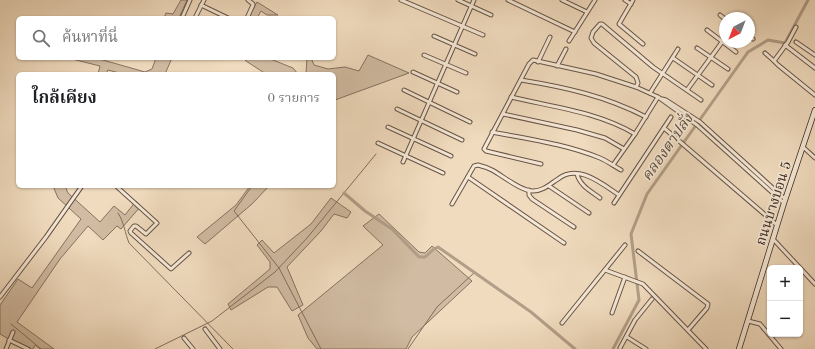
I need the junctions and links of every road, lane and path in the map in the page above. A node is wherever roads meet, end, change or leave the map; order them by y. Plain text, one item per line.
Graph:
1 (190, 0) edge
2 (204, 0) edge
3 (248, 0) edge
4 (401, 0) edge
5 (458, 0) edge
6 (474, 0) edge
7 (508, 0) edge
8 (562, 0) edge
9 (595, 0) edge
10 (625, 0) edge
11 (633, 0) edge
12 (631, 4) junction
13 (201, 5) junction
14 (471, 6) junction
15 (588, 12) junction
16 (491, 15) dead end
17 (183, 16) edge
18 (196, 16) edge
19 (224, 16) edge
20 (248, 16) edge
21 (462, 26) junction
22 (796, 27) dead end
23 (707, 30) dead end
24 (575, 32) junction
25 (483, 35) dead end
26 (434, 36) dead end
27 (550, 37) dead end
28 (719, 37) edge
29 (569, 41) dead end
30 (796, 42) dead end
31 (643, 44) dead end
32 (454, 45) junction
33 (786, 45) junction
34 (719, 47) edge
35 (678, 48) dead end
36 (697, 48) dead end
37 (732, 48) edge
38 (566, 49) dead end
39 (736, 52) dead end
40 (765, 53) dead end
41 (475, 54) dead end
42 (424, 55) dead end
43 (815, 55) edge
44 (711, 57) junction
45 (672, 58) junction
46 (774, 61) junction
47 (538, 62) junction
48 (446, 64) junction
49 (557, 66) junction
50 (815, 68) edge
51 (728, 69) dead end
52 (413, 72) dead end
53 (466, 73) dead end
54 (663, 73) junction
55 (697, 75) junction
56 (521, 80) junction
57 (437, 83) junction
58 (712, 85) dead end
59 (636, 87) junction
60 (404, 90) dead end
61 (687, 90) junction
62 (457, 92) dead end
63 (650, 93) junction
64 (815, 95) edge
65 (511, 97) junction
66 (658, 97) junction
67 (701, 100) dead end
68 (429, 102) junction
69 (397, 109) dead end
70 (815, 110) edge
71 (502, 114) junction
72 (646, 117) junction
73 (671, 117) dead end
74 (691, 119) junction
75 (421, 120) junction
76 (470, 122) dead end
77 (388, 127) dead end
78 (664, 128) junction
79 (705, 130) junction
80 (492, 132) junction
81 (635, 134) junction
82 (413, 138) junction
83 (462, 140) dead end
84 (378, 143) dead end
85 (803, 147) junction
86 (624, 149) junction
87 (734, 152) junction
88 (406, 155) junction
89 (731, 155) junction
90 (451, 156) dead end
91 (815, 158) edge
92 (403, 162) dead end
93 (541, 164) dead end
94 (612, 165) junction
95 (621, 170) dead end
96 (443, 174) dead end
97 (577, 174) junction
98 (468, 177) junction
99 (758, 177) junction
100 (548, 186) junction
101 (81, 188) edge
102 (118, 188) edge
103 (529, 190) junction
104 (619, 195) junction
105 (600, 198) dead end
106 (785, 201) junction
107 (614, 203) dead end
108 (452, 204) dead end
109 (589, 213) dead end
110 (778, 225) junction
111 (574, 227) dead end
112 (773, 239) junction
113 (564, 243) dead end
114 (625, 245) dead end
115 (638, 251) dead end
116 (189, 253) dead end
117 (605, 270) junction
118 (625, 277) junction
119 (815, 284) edge
120 (0, 297) edge
121 (652, 299) dead end
122 (612, 313) dead end
123 (748, 321) junction
124 (562, 323) dead end
125 (205, 329) dead end
126 (688, 330) junction
127 (12, 332) dead end
128 (627, 337) junction
129 (184, 338) dead end
130 (9, 340) junction
131 (620, 348) dead end
132 (6, 349) edge
133 (28, 349) edge
134 (193, 349) edge
135 (220, 349) edge
136 (646, 349) edge
137 (706, 349) edge
138 (739, 349) edge
139 (781, 349) edge

1 - 17 street
2 - 13 street
3 - 20 street
4 - 21 street
5 - 14 street
6 - 14 street
7 - 24 street
8 - 15 street
9 - 15 street
10 - 12 street
11 - 12 street
12 - 31 street
13 - 18 street
13 - 19 street
14 - 16 street
14 - 21 street
15 - 24 street
21 - 25 street
21 - 32 street
22 - 33 street
23 - 28 street
24 - 29 street
26 - 32 street
27 - 47 street
30 - 43 street
32 - 41 street
32 - 48 street
33 - 46 street
33 - 50 street
34 - 44 street
35 - 45 street
36 - 44 street
37 - 39 street
38 - 49 street
40 - 46 street
42 - 48 street
44 - 51 street
44 - 55 street
45 - 54 street
45 - 55 street
46 - 64 street
47 - 49 street
47 - 56 street
48 - 53 street
48 - 57 street
49 - 59 street
52 - 57 street
54 - 59 street
54 - 61 street
54 - 63 street
55 - 58 street
55 - 61 street
56 - 65 street
56 - 72 street
57 - 62 street
57 - 68 street
59 - 63 street
60 - 68 street
61 - 67 street
63 - 66 street
65 - 71 street
65 - 81 street
66 - 72 street
66 - 74 street
68 - 75 street
68 - 76 street
69 - 75 street
70 - 85 main road, ถนนบางบอน 5
71 - 80 street
71 - 86 street
72 - 81 street
73 - 78 street
74 - 79 street
74 - 79 street
75 - 82 street
75 - 83 street
77 - 82 street
78 - 104 street
78 - 110 street
79 - 87 street
79 - 89 street
80 - 93 street
80 - 94 street
81 - 86 street
82 - 88 street
82 - 90 street
84 - 88 street
85 - 91 street
85 - 106 main road, ถนนบางบอน 5
86 - 94 street
87 - 89 street
87 - 99 street
88 - 92 street
88 - 96 street
89 - 99 street
94 - 95 street
97 - 100 street
97 - 104 street
97 - 105 street
98 - 103 street
98 - 108 street
98 - 113 street
99 - 106 street
100 - 103 street
100 - 109 street
101 - 120 street
102 - 116 street
103 - 111 street
104 - 107 street
106 - 110 main road, ถนนบางบอน 5
110 - 112 main road, ถนนบางบอน 5
112 - 119 street
112 - 123 main road, ถนนบางบอน 5
114 - 117 street
115 - 126 street
117 - 118 street
117 - 124 street
118 - 122 street
118 - 126 street
121 - 128 street
123 - 138 main road, ถนนบางบอน 5
123 - 139 street
125 - 135 street
126 - 137 street
127 - 130 street
128 - 131 street
128 - 136 street
129 - 134 street
130 - 132 street
130 - 133 street

